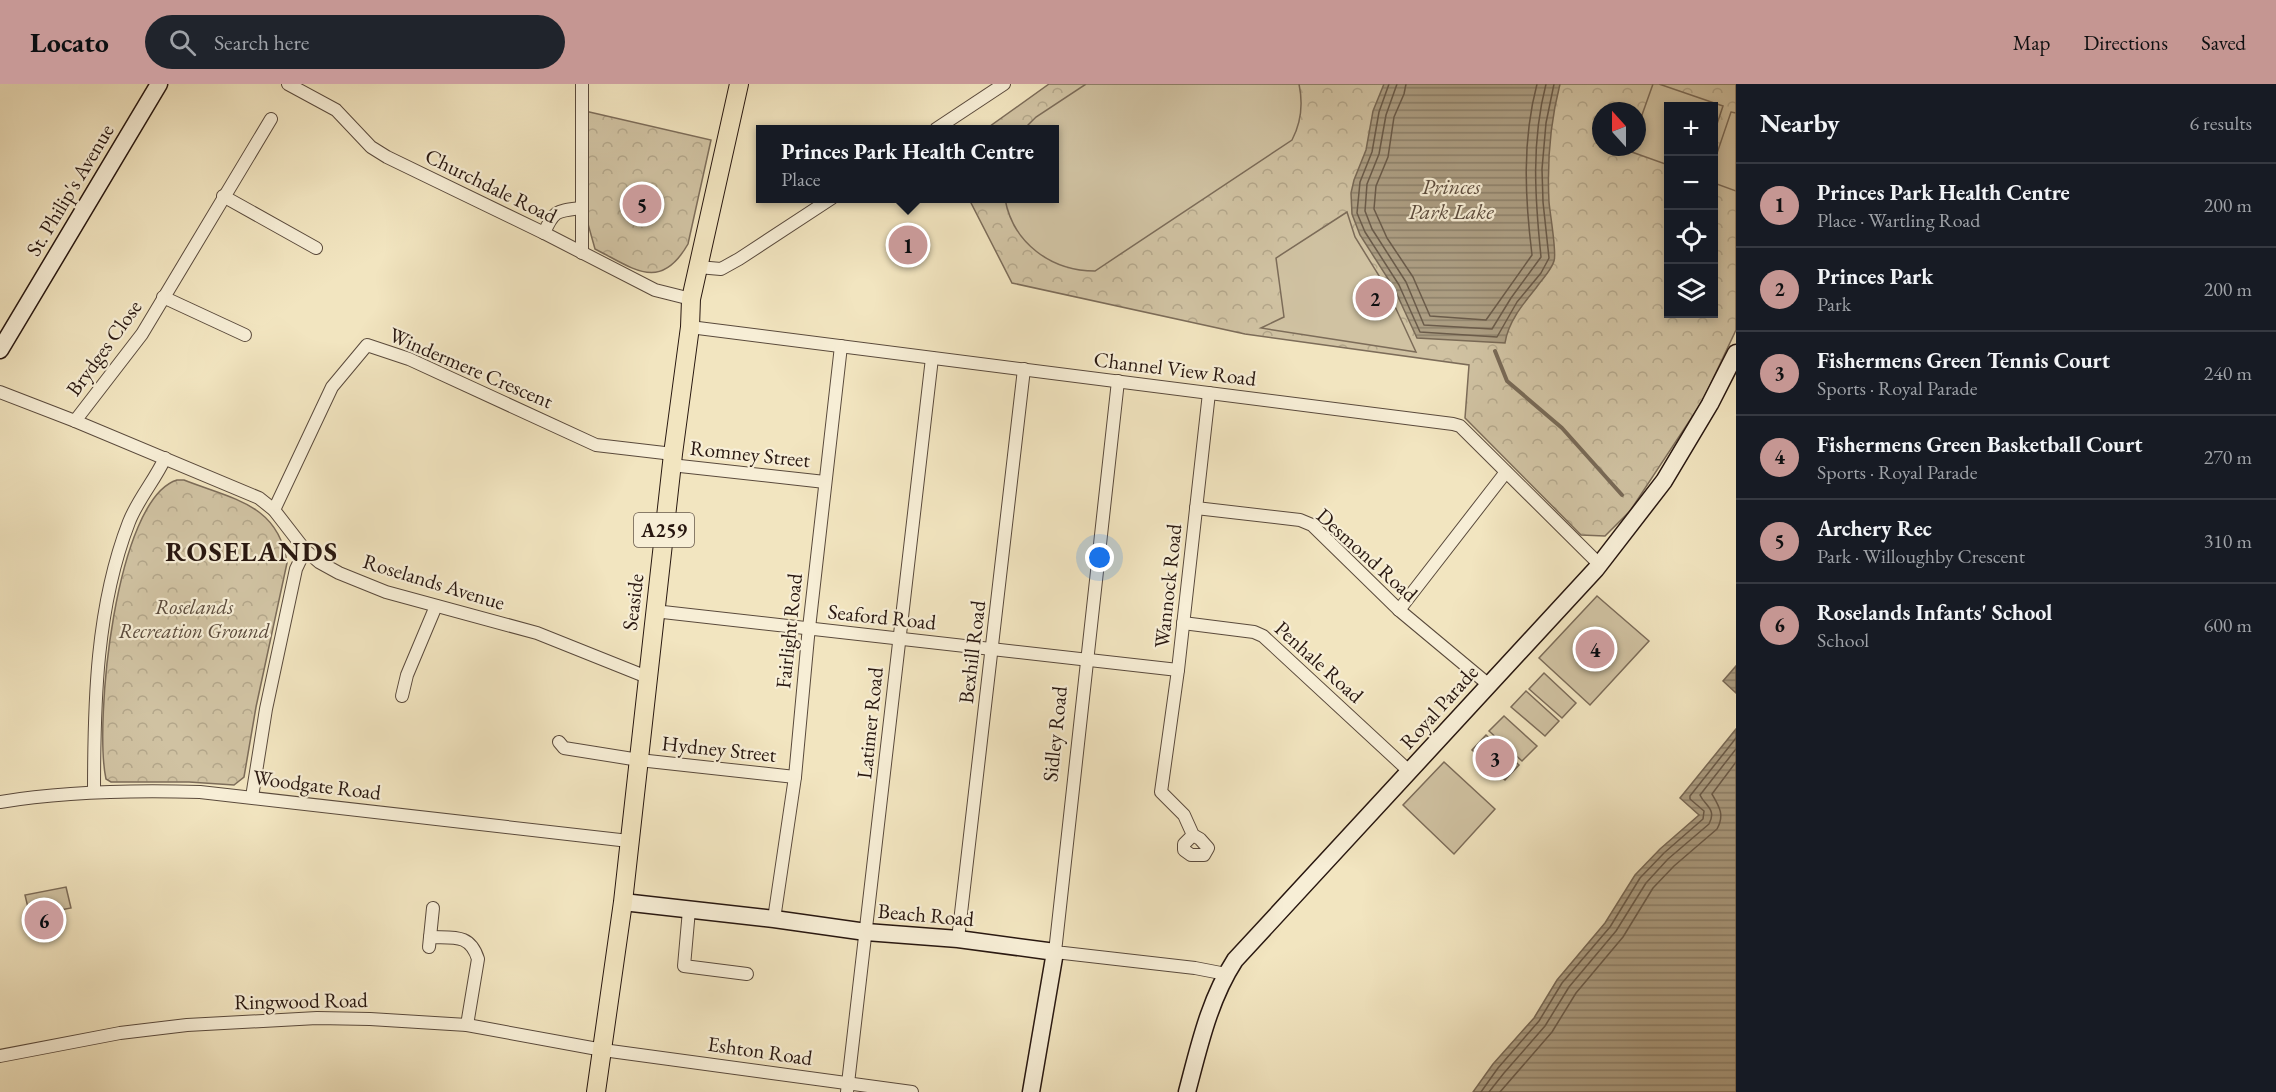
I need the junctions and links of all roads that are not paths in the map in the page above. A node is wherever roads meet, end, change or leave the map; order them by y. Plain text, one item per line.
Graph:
1 (159, 84) edge
2 (288, 84) edge
3 (582, 84) edge
4 (739, 84) edge
5 (1004, 84) edge
6 (271, 119) dead end
7 (942, 125) edge
8 (223, 196) junction
9 (824, 203) edge
10 (581, 208) junction
11 (544, 233) junction
12 (316, 248) dead end
13 (582, 253) junction
14 (698, 267) junction
15 (164, 297) junction
16 (691, 299) junction
17 (690, 327) junction
18 (245, 335) dead end
19 (841, 346) junction
20 (0, 350) edge
21 (1736, 353) edge
22 (932, 358) junction
23 (1024, 369) junction
24 (1118, 381) junction
25 (0, 392) edge
26 (1209, 393) junction
27 (75, 421) junction
28 (165, 458) junction
29 (672, 459) junction
30 (1506, 472) junction
31 (825, 482) junction
32 (1196, 508) junction
33 (274, 510) junction
34 (305, 550) junction
35 (1599, 564) junction
36 (436, 606) junction
37 (1399, 610) junction
38 (654, 611) junction
39 (1183, 623) junction
40 (809, 629) junction
41 (899, 639) junction
42 (992, 649) junction
43 (1086, 660) junction
44 (1178, 670) junction
45 (647, 677) junction
46 (1489, 685) junction
47 (402, 696) dead end
48 (559, 742) dead end
49 (639, 760) junction
50 (1410, 772) junction
51 (795, 777) junction
52 (94, 792) junction
53 (252, 797) junction
54 (0, 802) edge
55 (1193, 835) dead end
56 (629, 841) junction
57 (623, 902) junction
58 (433, 908) dead end
59 (689, 910) junction
60 (774, 919) junction
61 (866, 932) junction
62 (958, 939) junction
63 (1055, 952) junction
64 (747, 974) dead end
65 (1226, 974) junction
66 (467, 1025) junction
67 (603, 1050) junction
68 (0, 1056) edge
69 (848, 1087) edge
70 (596, 1092) edge
71 (912, 1092) edge
72 (1031, 1092) edge
73 (1186, 1092) edge

1 - 20 street, St. Philip's Avenue
2 - 11 street, Churchdale Road
3 - 10 street
4 - 14 main road, Seaside / A259
5 - 7 street
6 - 8 street, Brydges Close
8 - 12 street
8 - 15 street, Brydges Close
9 - 14 street
10 - 11 street
10 - 13 street
11 - 13 street, Churchdale Road
13 - 16 street, Churchdale Road
14 - 16 main road, Seaside / A259
15 - 18 street, Brydges Close
15 - 27 street, Brydges Close
16 - 17 main road, Seaside / A259
17 - 19 street, Channel View Road
17 - 29 main road, Seaside / A259
19 - 22 street, Channel View Road
19 - 31 street, Fairlight Road
21 - 35 street, Royal Parade
22 - 23 street, Channel View Road
22 - 41 street, Latimer Road
23 - 24 street, Channel View Road
23 - 42 street, Bexhill Road
24 - 26 street, Channel View Road
24 - 43 street, Sidley Road
25 - 27 street, Roselands Avenue
26 - 30 street, Channel View Road
26 - 32 street, Wannock Road
27 - 28 street, Roselands Avenue
28 - 33 street, Roselands Avenue
28 - 52 street
29 - 31 street, Romney Street
29 - 33 street, Windermere Crescent
29 - 38 main road, Seaside / A259
30 - 35 street, Channel View Road
30 - 37 street
31 - 40 street, Fairlight Road
32 - 37 street, Desmond Road
32 - 39 street, Wannock Road
33 - 34 street, Roselands Avenue
34 - 36 street, Roselands Avenue
34 - 53 street
35 - 46 street, Royal Parade
36 - 45 street, Roselands Avenue
36 - 47 street
37 - 46 street, Desmond Road
38 - 40 street, Seaford Road
38 - 45 main road, Seaside / A259
39 - 44 street, Wannock Road
39 - 50 street, Penhale Road
40 - 41 street, Seaford Road
40 - 51 street, Fairlight Road
41 - 42 street, Seaford Road
41 - 61 street, Latimer Road
42 - 43 street, Seaford Road
42 - 62 street, Bexhill Road
43 - 44 street, Seaford Road
43 - 63 street, Sidley Road
44 - 55 street, Wannock Road
45 - 49 main road, Seaside / A259
46 - 50 street, Royal Parade
48 - 49 street, Hydney Street
49 - 51 street, Hydney Street
49 - 56 main road, Seaside / A259
50 - 65 street, Royal Parade
51 - 60 street, Fairlight Road
52 - 53 street, Woodgate Road
52 - 54 street, Woodgate Road
53 - 56 street, Woodgate Road
56 - 57 main road, Seaside / A259
57 - 59 street, Beach Road
57 - 67 main road, Seaside / A259
58 - 66 street
59 - 60 street, Beach Road
59 - 64 street
60 - 61 street, Beach Road
61 - 62 street, Beach Road
61 - 69 street, Latimer Road
62 - 63 street, Beach Road
63 - 65 street, Beach Road
63 - 72 street, Sidley Road
65 - 73 street, Royal Parade
66 - 67 street, Ringwood Road
66 - 68 street, Ringwood Road
67 - 69 street, Eshton Road
67 - 70 main road, Seaside / A259
69 - 71 street, Eshton Road

